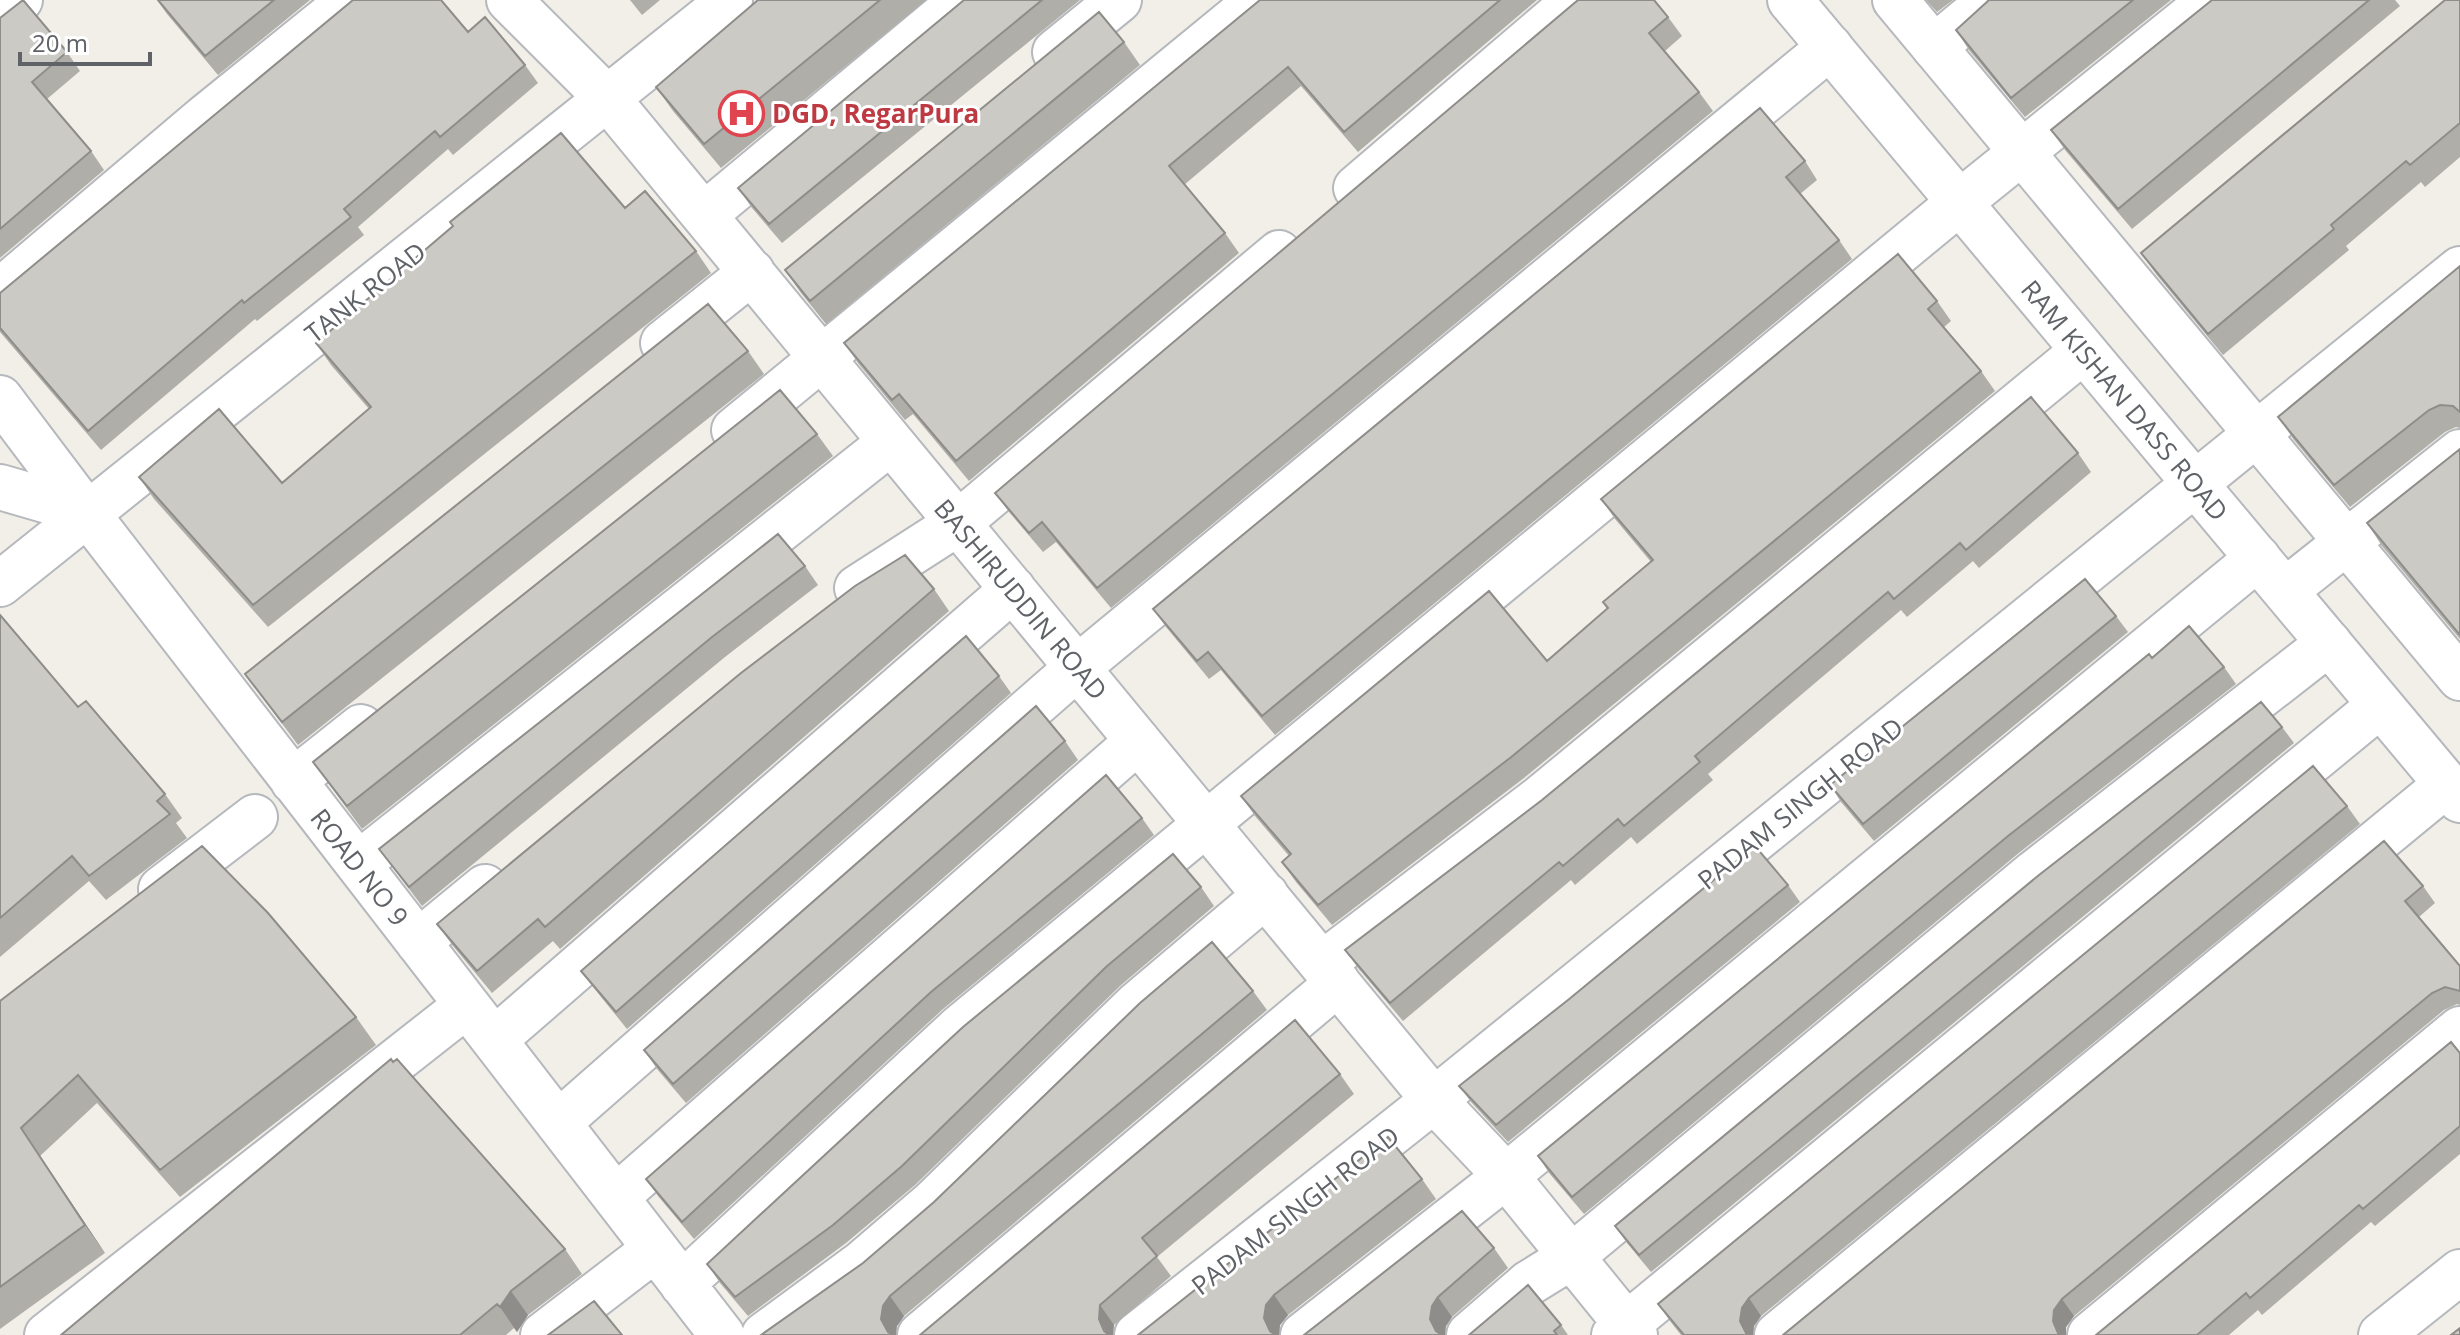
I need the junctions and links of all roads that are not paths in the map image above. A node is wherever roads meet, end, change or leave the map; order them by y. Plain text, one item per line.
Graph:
1 (20, 0) edge
2 (350, 0) edge
3 (730, 0) edge
4 (962, 0) edge
5 (1119, 0) edge
6 (1258, 0) edge
7 (1576, 0) edge
8 (1790, 0) edge
9 (1895, 0) edge
10 (1991, 0) edge
11 (2211, 0) edge
12 (512, 1) edge
13 (0, 16) edge
14 (1830, 47) junction
15 (1934, 47) junction
16 (1021, 80) edge
17 (608, 99) junction
18 (2022, 152) junction
19 (1960, 202) junction
20 (704, 215) junction
21 (2157, 242) edge
22 (802, 260) edge
23 (2460, 269) edge
24 (2120, 272) junction
25 (759, 281) junction
26 (0, 291) edge
27 (2083, 351) junction
28 (823, 359) junction
29 (629, 370) edge
30 (0, 398) edge
31 (2254, 433) junction
32 (891, 442) junction
33 (2460, 452) edge
34 (698, 459) edge
35 (2192, 484) junction
36 (0, 487) edge
37 (86, 512) junction
38 (958, 523) junction
39 (2349, 541) junction
40 (2272, 574) junction
41 (0, 584) edge
42 (1013, 589) junction
43 (821, 614) edge
44 (2329, 643) junction
45 (2453, 657) edge
46 (262, 664) edge
47 (1078, 667) junction
48 (226, 693) junction
49 (391, 703) edge
50 (2379, 706) junction
51 (1138, 741) junction
52 (293, 781) junction
53 (2453, 792) edge
54 (255, 817) dead end
55 (1206, 823) junction
56 (514, 863) edge
57 (358, 864) junction
58 (1266, 895) junction
59 (133, 910) edge
60 (418, 942) junction
61 (1330, 973) junction
62 (467, 1005) junction
63 (2460, 1029) edge
64 (494, 1040) junction
65 (1434, 1100) junction
66 (558, 1123) junction
67 (1506, 1176) junction
68 (616, 1197) junction
69 (655, 1249) junction
70 (1571, 1257) junction
71 (2460, 1272) edge
72 (682, 1284) junction
73 (1625, 1332) edge
74 (47, 1335) edge
75 (543, 1335) edge
76 (722, 1335) edge
77 (764, 1335) edge
78 (920, 1335) edge
79 (1137, 1335) edge
80 (1303, 1335) edge
81 (1469, 1335) edge
82 (1777, 1335) edge
83 (2090, 1335) edge
84 (2381, 1335) edge

1 - 13 street
2 - 26 street
3 - 17 street, TANK ROAD
4 - 20 street
5 - 16 street
6 - 28 street
7 - 38 street
8 - 14 street, RAM KISHAN DASS ROAD
9 - 15 street
10 - 15 street
11 - 18 street
12 - 17 street, BASHIRUDDIN ROAD
14 - 19 street, RAM KISHAN DASS ROAD
14 - 47 street
15 - 18 street
17 - 20 street, BASHIRUDDIN ROAD
17 - 37 street, TANK ROAD
18 - 19 street
18 - 24 street
19 - 27 street, RAM KISHAN DASS ROAD
19 - 55 street
20 - 25 street, BASHIRUDDIN ROAD
21 - 24 street
22 - 25 street
23 - 31 street, PADAM SINGH ROAD
24 - 31 street
25 - 28 street, BASHIRUDDIN ROAD
25 - 29 street
27 - 35 street, RAM KISHAN DASS ROAD
27 - 61 street
28 - 32 street, BASHIRUDDIN ROAD
28 - 34 street
30 - 37 street, ROAD NO 9
31 - 35 street, PADAM SINGH ROAD
31 - 39 street
32 - 38 street, BASHIRUDDIN ROAD
32 - 57 street
33 - 39 street
35 - 40 street, RAM KISHAN DASS ROAD
35 - 65 street, PADAM SINGH ROAD
36 - 37 street
37 - 41 street, TANK ROAD
37 - 48 street, ROAD NO 9
38 - 42 street, BASHIRUDDIN ROAD
38 - 43 street
39 - 40 street
39 - 45 street
40 - 44 street, RAM KISHAN DASS ROAD
40 - 67 street
42 - 47 street, BASHIRUDDIN ROAD
42 - 64 street
44 - 50 street, RAM KISHAN DASS ROAD
44 - 70 street
46 - 48 street
47 - 51 street, BASHIRUDDIN ROAD
47 - 66 street
48 - 52 street, ROAD NO 9
49 - 52 street
50 - 53 street, RAM KISHAN DASS ROAD
50 - 73 street
51 - 55 street, BASHIRUDDIN ROAD
51 - 68 street
52 - 57 street, ROAD NO 9
53 - 82 street
54 - 59 street
55 - 58 street, BASHIRUDDIN ROAD
55 - 72 street
56 - 60 street
57 - 60 street, ROAD NO 9
58 - 61 street, BASHIRUDDIN ROAD
58 - 77 street
60 - 62 street, ROAD NO 9
61 - 65 street, BASHIRUDDIN ROAD
61 - 78 street
62 - 64 street, ROAD NO 9
62 - 74 street
63 - 83 street
64 - 66 street, ROAD NO 9
65 - 67 street, BASHIRUDDIN ROAD
65 - 79 street, PADAM SINGH ROAD
66 - 68 street, ROAD NO 9
67 - 70 street, BASHIRUDDIN ROAD
67 - 80 street
68 - 69 street, ROAD NO 9
69 - 72 street, ROAD NO 9
69 - 75 street
70 - 73 street, BASHIRUDDIN ROAD
70 - 81 street
71 - 84 street
72 - 76 street, ROAD NO 9

